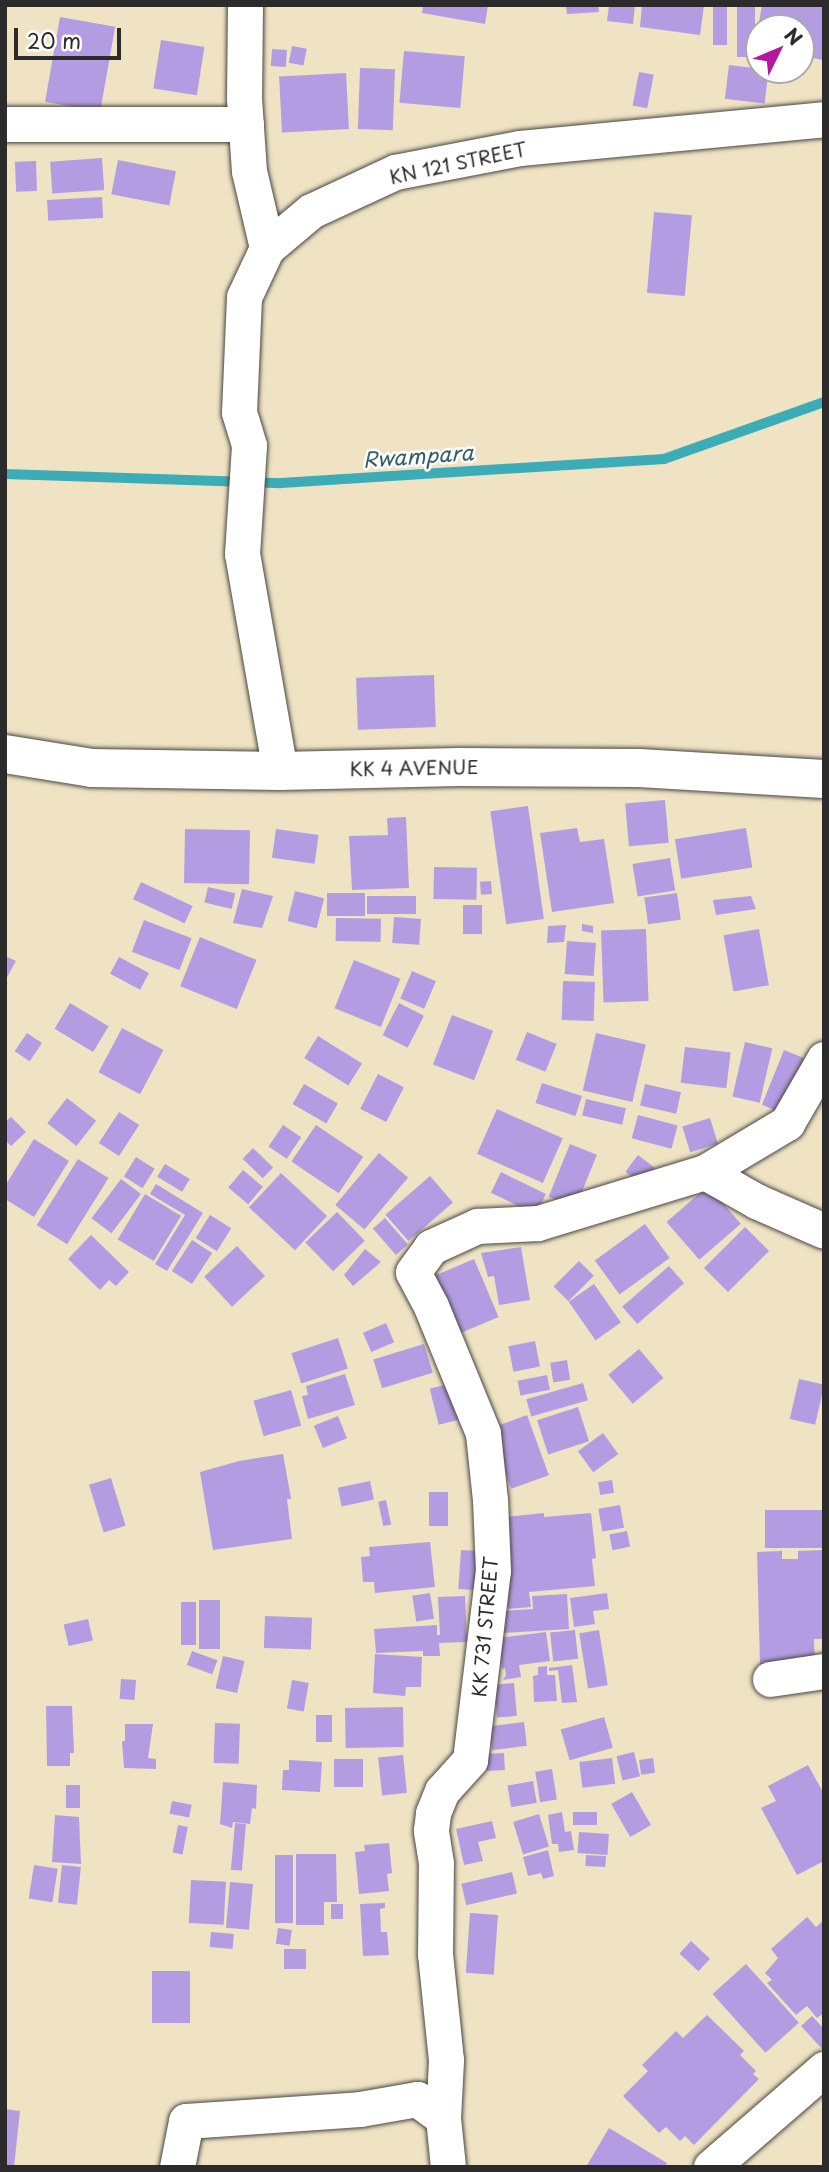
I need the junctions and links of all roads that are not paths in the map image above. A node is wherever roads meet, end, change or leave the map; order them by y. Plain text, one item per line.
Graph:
1 (244, 5) edge
2 (824, 119) edge
3 (5, 124) edge
4 (246, 124) junction
5 (267, 248) junction
6 (5, 754) edge
7 (280, 771) junction
8 (824, 779) edge
9 (824, 1059) edge
10 (705, 1172) junction
11 (824, 1231) edge
12 (824, 1671) edge
13 (770, 1679) dead end
14 (824, 2069) edge
15 (443, 2118) junction
16 (177, 2167) edge
17 (448, 2167) edge
18 (711, 2167) edge

1 - 4 street
2 - 5 street, KN 121 STREET
3 - 4 street
4 - 5 street
5 - 7 street, KN 121 STREET
6 - 7 main road, KK 4 AVENUE
7 - 8 main road, KK 4 AVENUE
9 - 10 street, KK 731 STREET
10 - 11 street
10 - 15 street, KK 731 STREET
12 - 13 street
14 - 18 street
15 - 16 street
15 - 17 street

